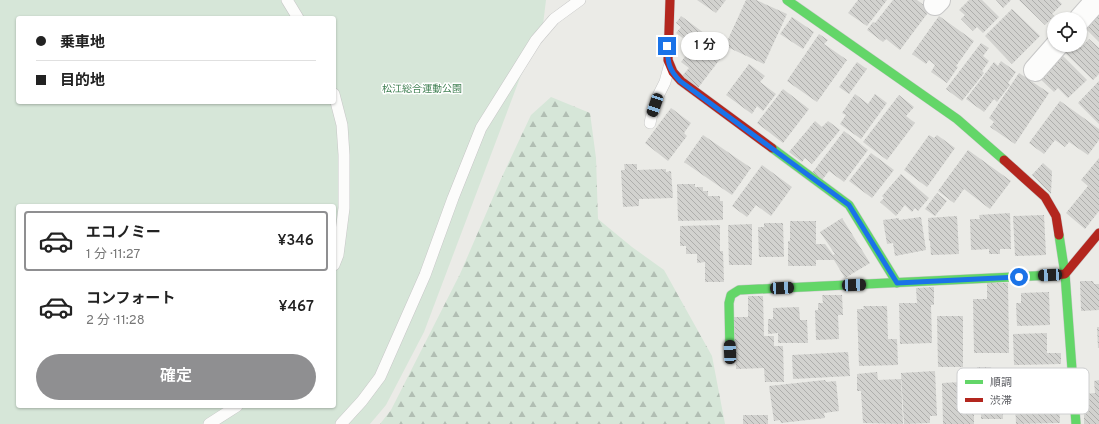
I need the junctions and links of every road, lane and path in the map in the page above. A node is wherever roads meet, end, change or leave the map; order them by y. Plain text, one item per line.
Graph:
1 (287, 0) edge
2 (580, 0) edge
3 (670, 0) edge
4 (787, 0) edge
5 (1097, 0) edge
6 (1087, 12) edge
7 (297, 16) edge
8 (1051, 52) edge
9 (669, 66) junction
10 (1035, 70) dead end
11 (336, 102) edge
12 (650, 123) dead end
13 (1099, 232) edge
14 (336, 260) edge
15 (1065, 274) junction
16 (897, 283) junction
17 (730, 352) dead end
18 (1072, 368) edge
19 (234, 408) edge
20 (1075, 414) edge
21 (209, 424) edge
22 (341, 424) edge
23 (1076, 424) edge

1 - 7 lane
2 - 22 lane
3 - 9 street
4 - 15 street
5 - 6 street
8 - 10 street
9 - 12 lane
9 - 16 street
11 - 14 lane
13 - 15 street
15 - 16 street
15 - 18 street
16 - 17 street
19 - 21 lane
20 - 23 street

